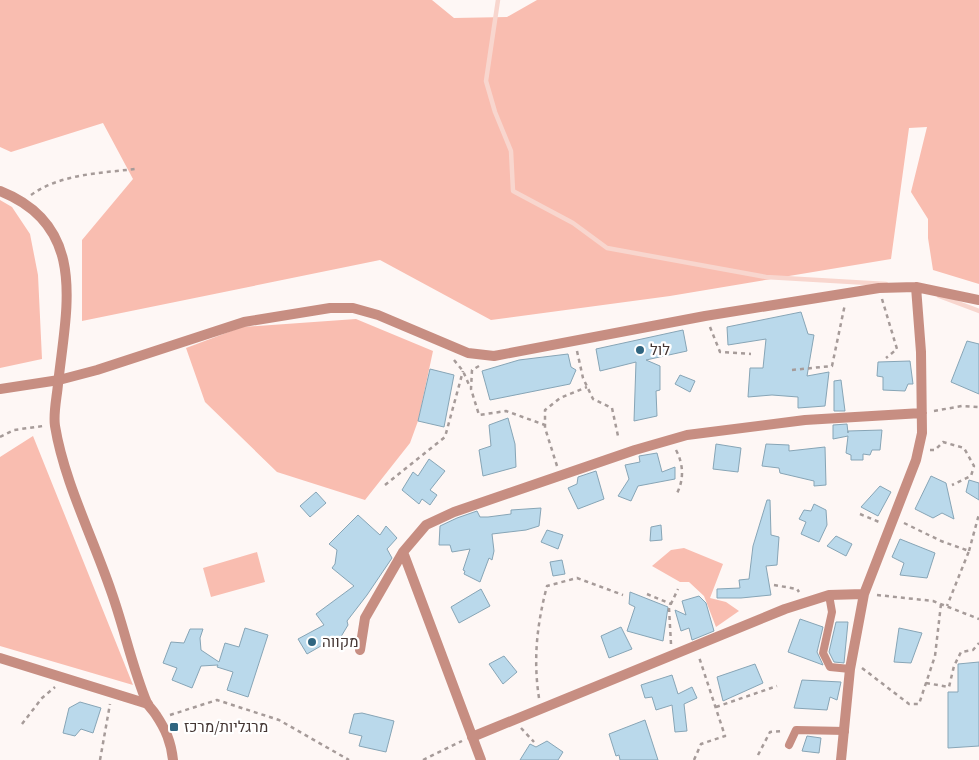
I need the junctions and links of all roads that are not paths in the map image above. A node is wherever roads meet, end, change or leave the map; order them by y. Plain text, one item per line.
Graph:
1 (0, 190) edge
2 (916, 287) junction
3 (979, 300) edge
4 (59, 380) junction
5 (0, 389) edge
6 (922, 413) junction
7 (403, 552) junction
8 (864, 594) junction
9 (829, 595) junction
10 (360, 650) dead end
11 (0, 658) edge
12 (851, 664) junction
13 (148, 704) junction
14 (845, 731) junction
15 (472, 737) junction
16 (789, 745) dead end
17 (173, 760) edge
18 (481, 760) edge
19 (841, 760) edge

1 - 4 street
2 - 3 street
2 - 4 street
2 - 6 street
4 - 5 street
4 - 13 street
6 - 7 street
6 - 8 street
7 - 10 street
7 - 15 street
8 - 9 street
8 - 12 street
9 - 12 lane
9 - 15 street
11 - 13 street
12 - 14 street
13 - 17 street
14 - 16 lane
14 - 19 street
15 - 18 street

